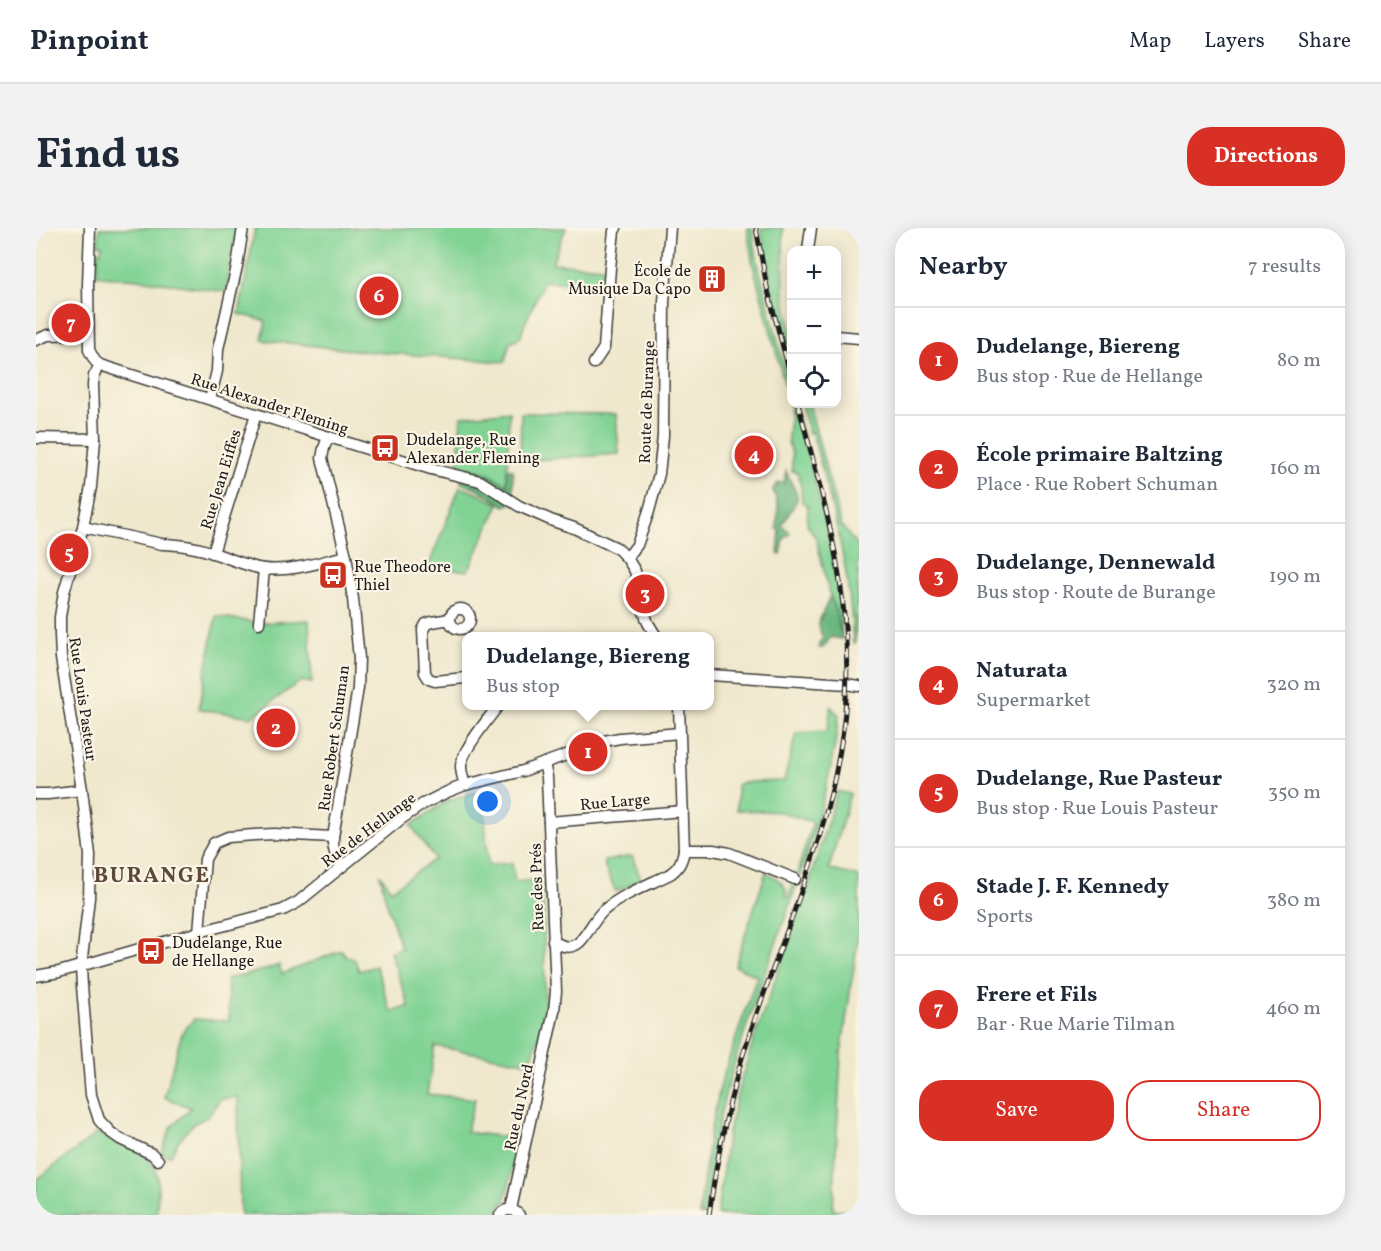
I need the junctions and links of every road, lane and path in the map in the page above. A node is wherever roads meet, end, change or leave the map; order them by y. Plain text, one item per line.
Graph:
1 (90, 228) edge
2 (243, 228) edge
3 (616, 228) edge
4 (667, 228) edge
5 (811, 228) edge
6 (809, 246) edge
7 (88, 334) junction
8 (841, 336) edge
9 (859, 338) edge
10 (36, 340) edge
11 (594, 363) dead end
12 (100, 365) junction
13 (210, 399) junction
14 (256, 414) junction
15 (328, 437) junction
16 (36, 438) edge
17 (95, 439) junction
18 (83, 527) junction
19 (213, 553) junction
20 (346, 556) junction
21 (627, 558) junction
22 (264, 569) junction
23 (450, 619) dead end
24 (259, 623) dead end
25 (654, 632) edge
26 (714, 675) edge
27 (462, 678) edge
28 (859, 686) edge
29 (495, 710) edge
30 (679, 710) edge
31 (680, 733) junction
32 (544, 763) junction
33 (465, 785) junction
34 (82, 790) junction
35 (36, 794) edge
36 (683, 811) junction
37 (549, 822) junction
38 (333, 837) junction
39 (684, 850) junction
40 (342, 866) junction
41 (795, 879) dead end
42 (199, 932) junction
43 (553, 941) junction
44 (81, 967) junction
45 (36, 976) edge
46 (554, 1011) joint
47 (158, 1160) dead end
48 (515, 1212) edge
49 (500, 1215) edge

1 - 7 street
2 - 13 street
3 - 11 street
4 - 21 street, Route de Burange
5 - 6 street
7 - 10 street
7 - 12 street
8 - 9 street
12 - 13 street, Rue Alexander Fleming
12 - 17 street, Rue Louis Pasteur
13 - 14 street, Rue Alexander Fleming
14 - 15 street, Rue Alexander Fleming
14 - 19 street, Rue Jean Eiffes
15 - 20 street, Rue Robert Schuman
15 - 21 street, Rue Alexander Fleming
16 - 17 street
17 - 18 street, Rue Louis Pasteur
18 - 19 street
18 - 34 street, Rue Louis Pasteur
19 - 22 street
20 - 22 street
20 - 38 street, Rue Robert Schuman
21 - 25 street
22 - 24 street
23 - 27 street
26 - 28 street
29 - 33 street
30 - 31 street
31 - 32 street, Rue de Hellange
31 - 36 street
32 - 33 street, Rue de Hellange
32 - 37 street, Rue des Prés
33 - 40 street, Rue de Hellange
34 - 35 street
34 - 44 street, Rue Louis Pasteur
36 - 37 street, Rue Large
36 - 39 street
37 - 43 street, Rue des Prés
38 - 40 street, Rue Robert Schuman
38 - 42 street
39 - 41 street
39 - 43 street
40 - 42 street, Rue de Hellange
42 - 44 street, Rue de Hellange
43 - 46 street, Rue des Prés
44 - 45 street, Rue de Hellange
44 - 47 street, Rue Louis Pasteur
46 - 48 street, Rue du Nord
48 - 49 street, Rue du Nord

